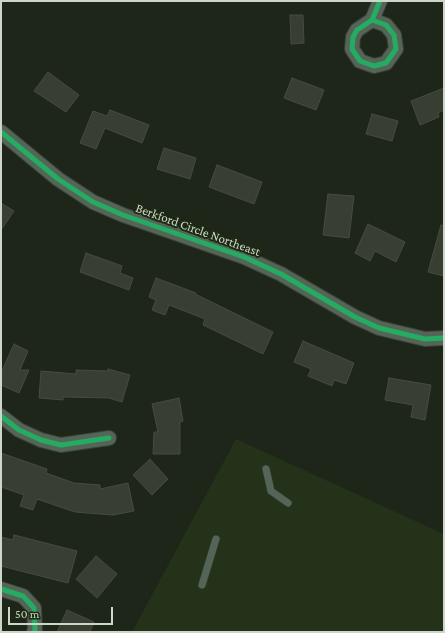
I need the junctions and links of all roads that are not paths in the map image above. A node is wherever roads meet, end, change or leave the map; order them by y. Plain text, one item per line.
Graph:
1 (380, 1) edge
2 (372, 20) dead end
3 (1, 132) edge
4 (444, 338) edge
5 (1, 416) edge
6 (109, 438) dead end
7 (266, 469) dead end
8 (288, 503) dead end
9 (216, 538) dead end
10 (202, 585) dead end
11 (1, 588) edge
12 (34, 632) edge

1 - 2 street
3 - 4 street, Berkford Circle Northeast
5 - 6 street
7 - 8 lane
9 - 10 lane
11 - 12 street

